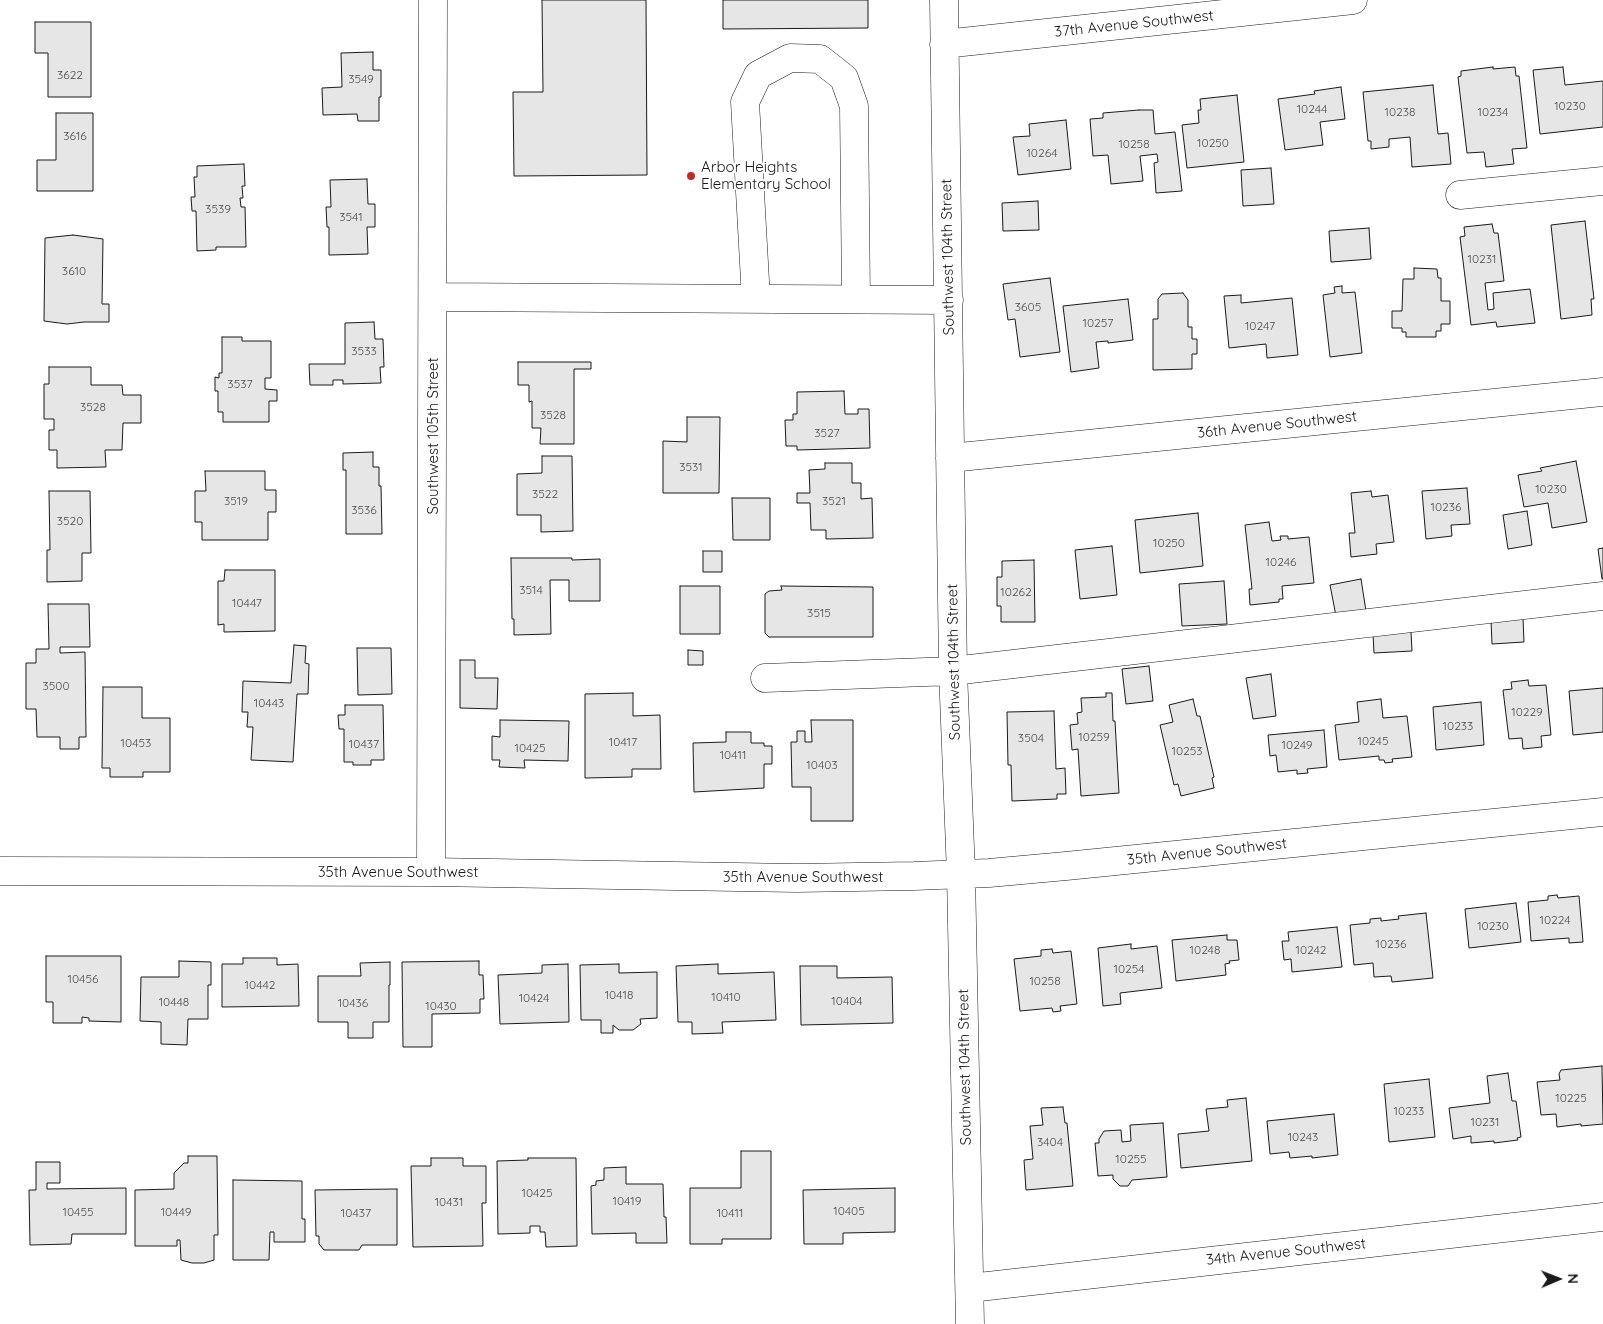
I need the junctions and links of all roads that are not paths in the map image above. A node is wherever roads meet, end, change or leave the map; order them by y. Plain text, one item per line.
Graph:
1 (433, 0) edge
2 (944, 0) edge
3 (1353, 0) edge
4 (944, 44) junction
5 (1603, 181) edge
6 (1460, 195) dead end
7 (433, 297) junction
8 (756, 299) junction
9 (856, 299) junction
10 (949, 300) junction
11 (1603, 392) edge
12 (950, 458) junction
13 (1603, 596) edge
14 (953, 671) junction
15 (765, 678) dead end
16 (1603, 812) edge
17 (0, 871) edge
18 (431, 872) junction
19 (961, 874) junction
20 (1603, 1217) edge
21 (970, 1288) junction
22 (970, 1324) edge

1 - 7 street, Southwest 105th Street
2 - 4 street, Southwest 104th Street
3 - 4 street, 37th Avenue Southwest
4 - 10 street, Southwest 104th Street
5 - 6 street
7 - 8 street
7 - 18 street, Southwest 105th Street
8 - 9 street
8 - 9 street
9 - 10 street
10 - 12 street, Southwest 104th Street
11 - 12 street, 36th Avenue Southwest
12 - 14 street, Southwest 104th Street
13 - 14 street
14 - 15 street
14 - 19 street, Southwest 104th Street
16 - 19 street, 35th Avenue Southwest
17 - 18 street, 35th Avenue Southwest
18 - 19 street, 35th Avenue Southwest
19 - 21 street, Southwest 104th Street
20 - 21 street, 34th Avenue Southwest
21 - 22 street, Southwest 104th Street

